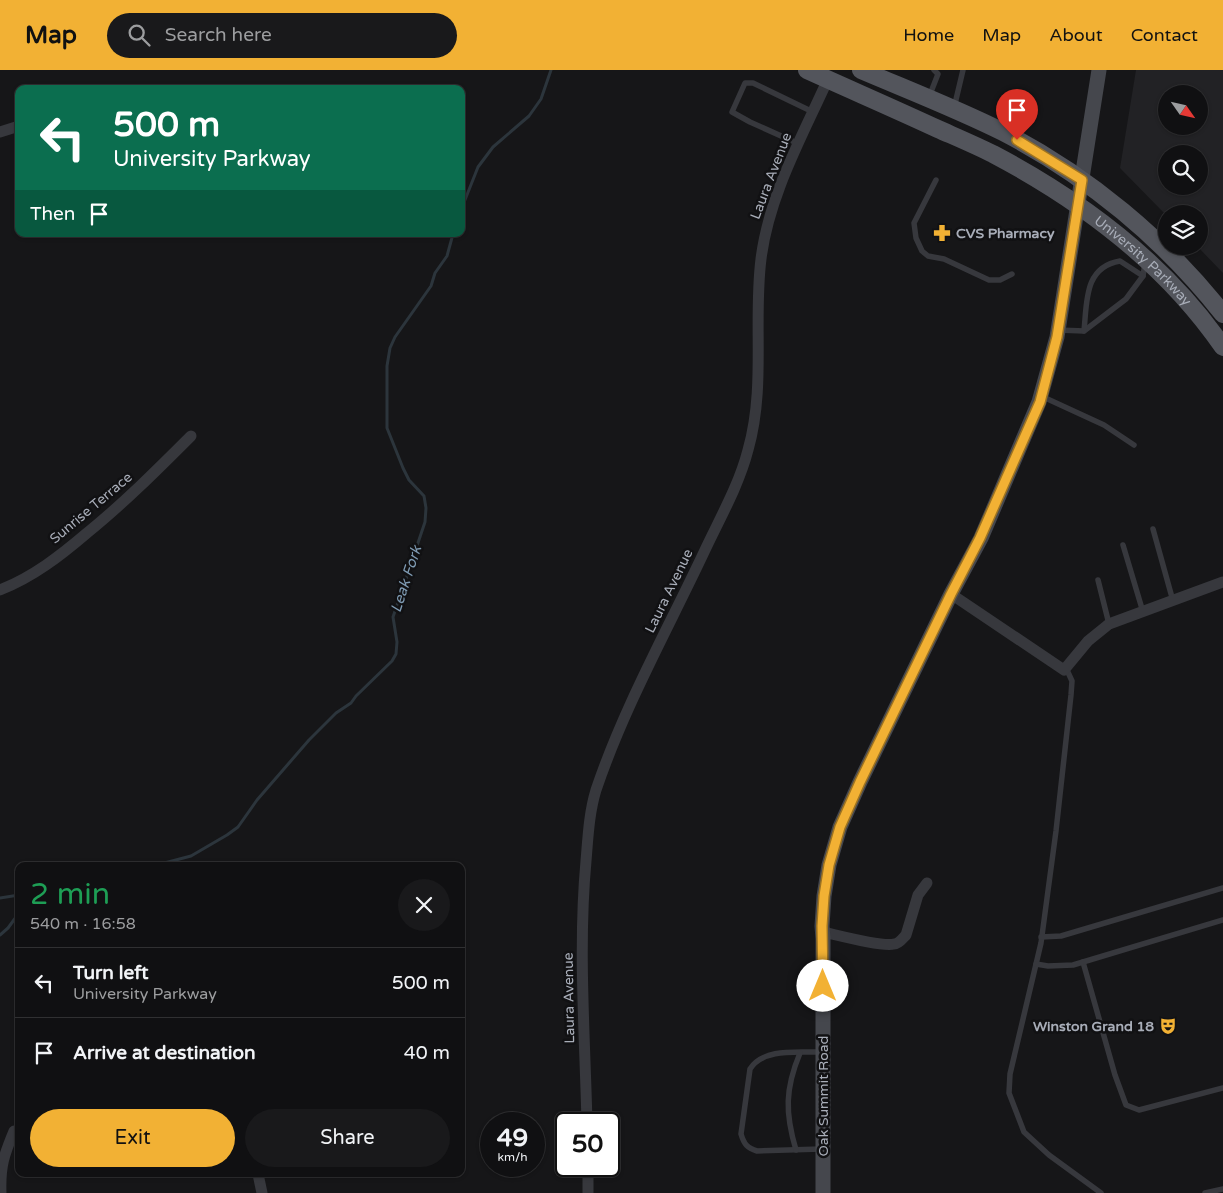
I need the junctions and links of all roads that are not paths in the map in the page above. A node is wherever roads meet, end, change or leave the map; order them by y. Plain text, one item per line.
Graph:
1 (807, 70) edge
2 (861, 70) edge
3 (963, 70) edge
4 (1099, 70) edge
5 (937, 71) edge
6 (828, 80) junction
7 (928, 99) junction
8 (953, 110) junction
9 (813, 112) junction
10 (15, 127) edge
11 (0, 132) edge
12 (799, 144) junction
13 (936, 180) dead end
14 (1082, 180) junction
15 (1078, 205) junction
16 (1146, 258) junction
17 (1012, 274) dead end
18 (1143, 276) junction
19 (1223, 314) edge
20 (1058, 330) junction
21 (1084, 331) junction
22 (1223, 347) edge
23 (1041, 396) junction
24 (191, 436) dead end
25 (1134, 445) dead end
26 (1153, 529) dead end
27 (1123, 545) dead end
28 (1098, 580) dead end
29 (1223, 582) edge
30 (0, 590) edge
31 (951, 594) junction
32 (1173, 601) junction
33 (1143, 612) junction
34 (1109, 624) junction
35 (1065, 669) junction
36 (927, 883) dead end
37 (1223, 888) edge
38 (1223, 920) edge
39 (823, 932) junction
40 (1041, 938) junction
41 (1082, 962) junction
42 (1036, 964) junction
43 (800, 1052) junction
44 (823, 1052) junction
45 (1223, 1088) edge
46 (588, 1112) edge
47 (15, 1129) edge
48 (15, 1132) edge
49 (0, 1139) edge
50 (823, 1149) junction
51 (796, 1150) junction
52 (259, 1177) edge
53 (588, 1177) edge
54 (1223, 1189) edge
55 (2, 1193) edge
56 (262, 1193) edge
57 (588, 1193) edge
58 (823, 1193) edge
59 (1101, 1193) edge
60 (1205, 1193) edge

1 - 6 main road, University Parkway
2 - 7 main road, University Parkway
3 - 8 lane
4 - 14 main road, Oak Summit Road
5 - 7 lane
6 - 9 street, Laura Avenue
6 - 15 main road, University Parkway
7 - 8 main road, University Parkway
8 - 14 main road, University Parkway
9 - 12 street, Laura Avenue
9 - 12 lane
10 - 11 street
12 - 46 street, Laura Avenue
13 - 17 lane
14 - 15 main road, Oak Summit Road
14 - 19 main road, University Parkway
15 - 16 main road, University Parkway
15 - 20 main road, Oak Summit Road
16 - 18 lane
16 - 22 main road, University Parkway
18 - 21 lane
18 - 21 lane
20 - 21 lane
20 - 23 main road, Oak Summit Road
23 - 25 lane
23 - 31 main road, Oak Summit Road
24 - 30 street, Sunrise Terrace
26 - 32 lane
27 - 33 lane
28 - 34 lane
29 - 32 street
31 - 35 street
31 - 39 main road, Oak Summit Road
32 - 33 street
33 - 34 street
34 - 35 street
35 - 40 lane
36 - 39 street
37 - 40 lane
38 - 41 lane
39 - 44 main road, Oak Summit Road
40 - 42 lane
41 - 42 lane
41 - 45 lane
42 - 59 lane
43 - 44 lane
43 - 51 lane
43 - 51 lane
44 - 50 main road, Oak Summit Road
47 - 49 street
48 - 55 street
50 - 51 lane
50 - 58 main road, Oak Summit Road
52 - 56 street
53 - 57 street
54 - 60 lane

